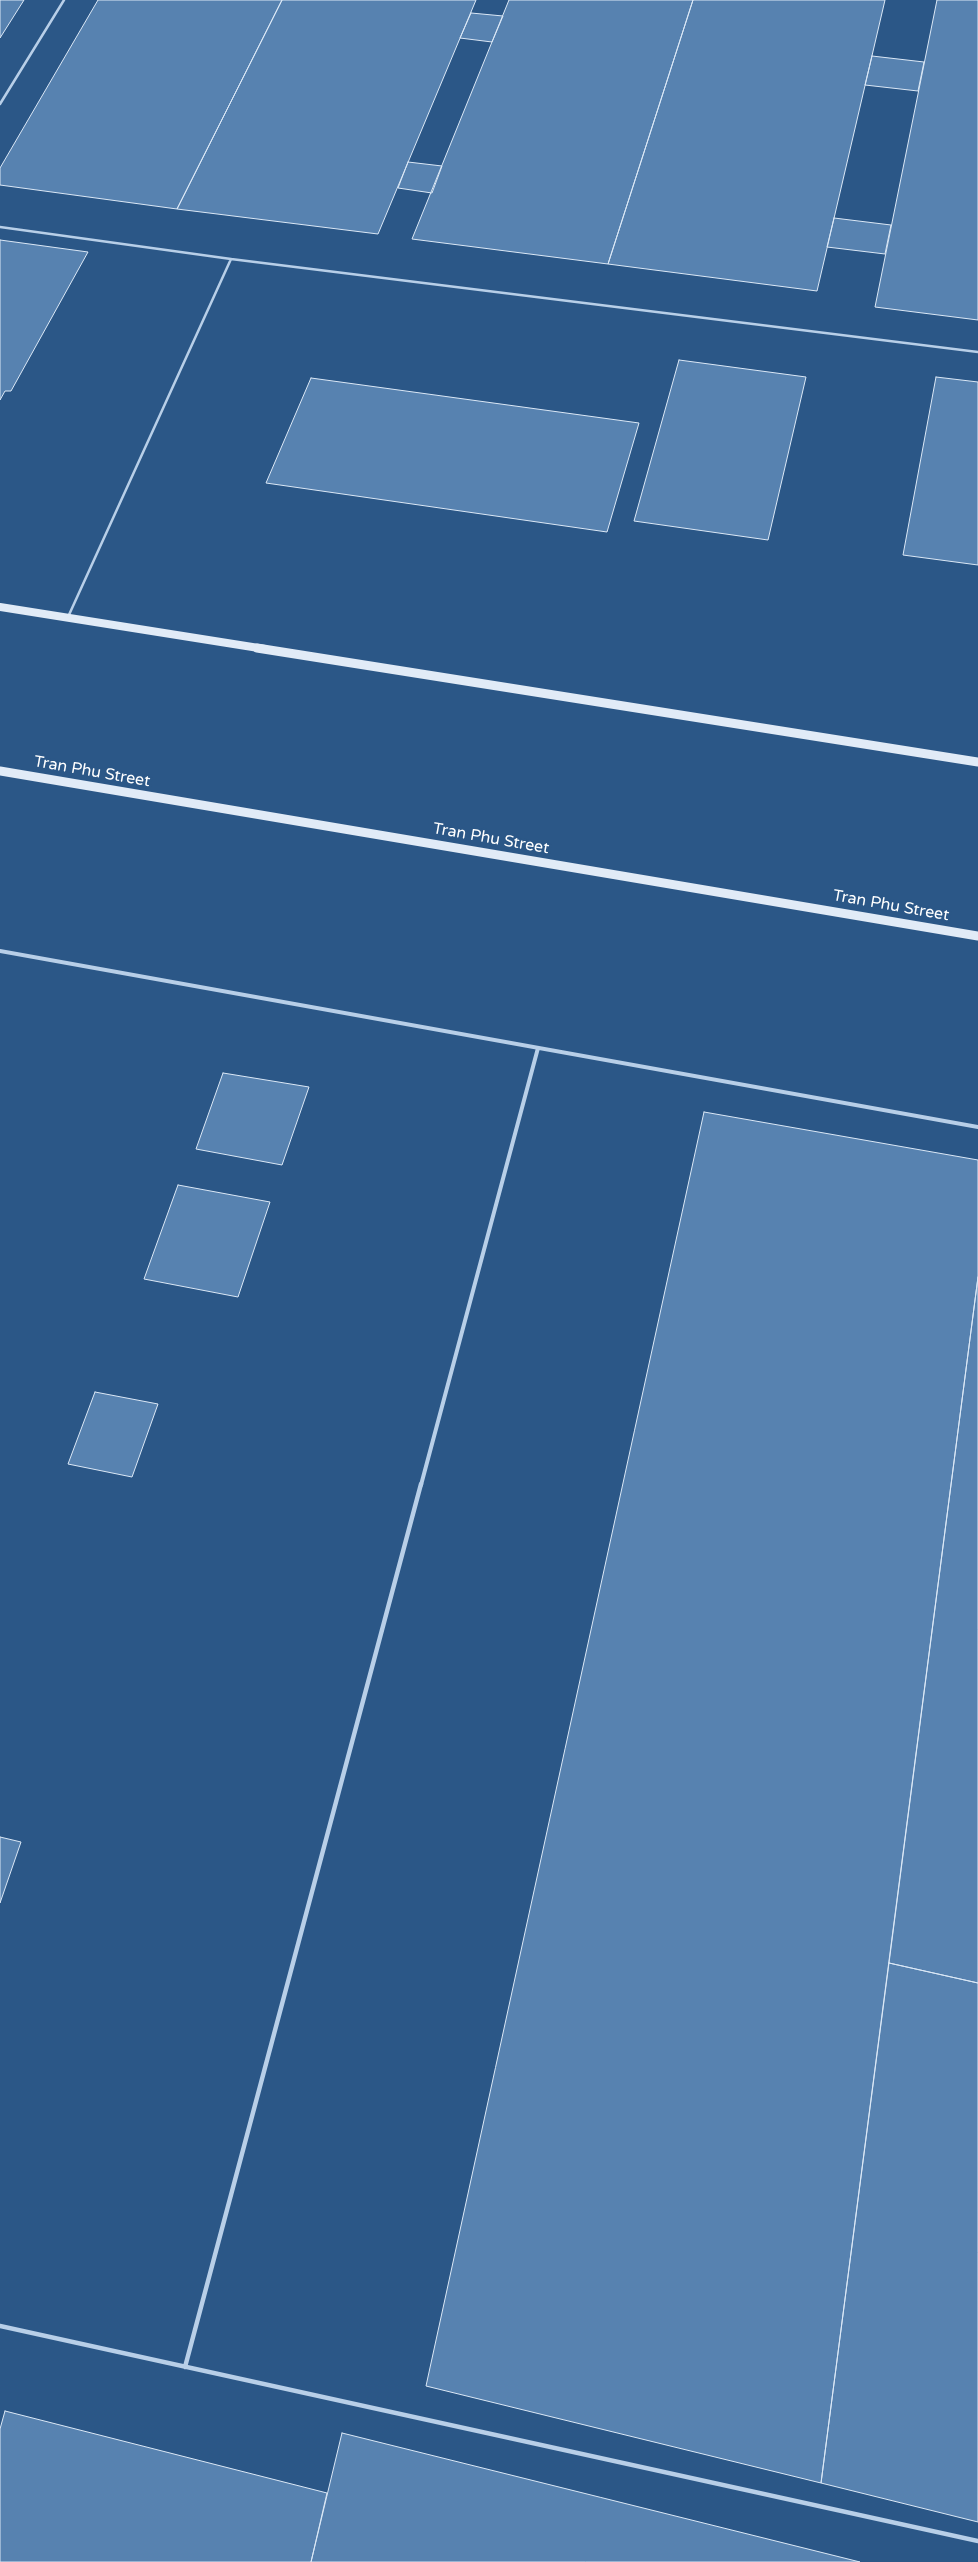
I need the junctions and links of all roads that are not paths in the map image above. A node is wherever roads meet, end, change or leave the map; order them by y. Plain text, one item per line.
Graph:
1 (64, 0) edge
2 (0, 104) edge
3 (0, 227) edge
4 (231, 260) junction
5 (978, 352) edge
6 (0, 607) edge
7 (68, 618) junction
8 (978, 762) edge
9 (0, 771) edge
10 (978, 936) edge
11 (0, 952) edge
12 (538, 1048) junction
13 (978, 1127) edge
14 (0, 2326) edge
15 (185, 2367) junction
16 (978, 2541) edge

1 - 2 lane
3 - 4 lane
4 - 5 lane
4 - 7 lane
6 - 7 main road
7 - 8 main road
9 - 10 main road, Tran Phu Street
11 - 12 lane
12 - 13 lane
12 - 15 lane
14 - 15 lane
15 - 16 lane

